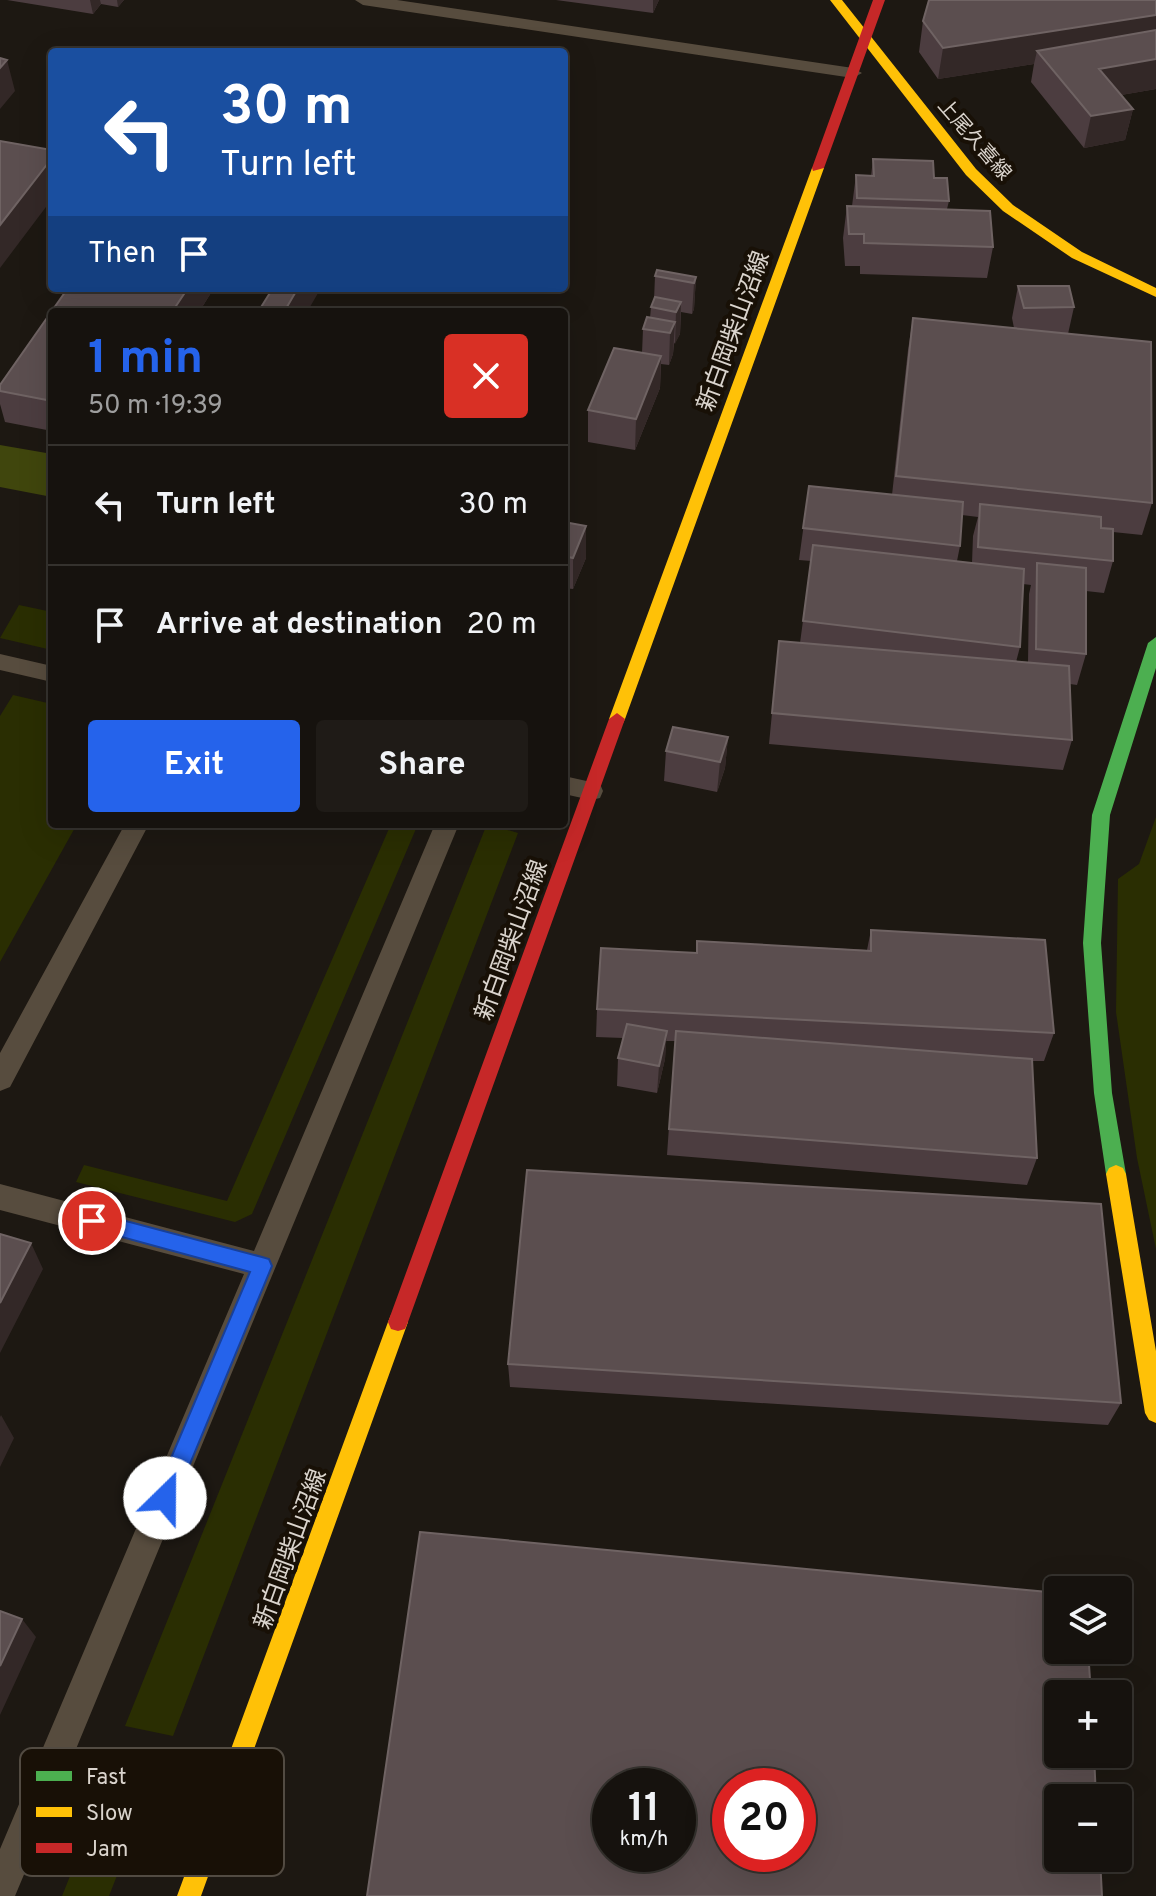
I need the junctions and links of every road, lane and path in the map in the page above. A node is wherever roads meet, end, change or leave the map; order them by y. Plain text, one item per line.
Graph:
1 (363, 0) edge
2 (836, 0) edge
3 (879, 0) edge
4 (865, 40) junction
5 (853, 73) junction
6 (1156, 293) edge
7 (1156, 643) edge
8 (0, 662) edge
9 (48, 673) edge
10 (568, 786) edge
11 (591, 791) junction
12 (135, 828) edge
13 (445, 828) edge
14 (0, 1079) edge
15 (0, 1197) edge
16 (262, 1266) junction
17 (1156, 1413) edge
18 (60, 1748) edge
19 (243, 1748) edge
20 (20, 1843) edge
21 (196, 1876) edge
22 (0, 1891) edge
23 (189, 1896) edge

1 - 5 lane
2 - 4 street, 上尾久喜線
3 - 4 street, 新白岡柴山沼線
4 - 5 street, 新白岡柴山沼線
4 - 6 street, 上尾久喜線
5 - 11 street, 新白岡柴山沼線
7 - 17 street
8 - 9 lane
10 - 11 lane
11 - 19 street, 新白岡柴山沼線
12 - 14 lane
13 - 16 lane
15 - 16 lane
16 - 18 lane
20 - 22 lane
21 - 23 street, 新白岡柴山沼線

